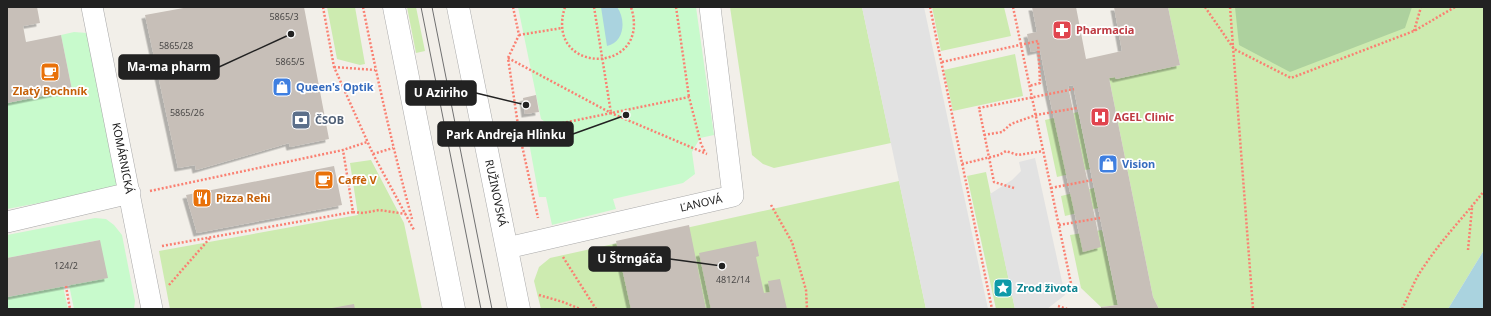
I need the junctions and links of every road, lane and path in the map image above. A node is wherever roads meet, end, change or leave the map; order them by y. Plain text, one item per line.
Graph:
1 (92, 7) edge
2 (323, 7) edge
3 (363, 7) edge
4 (394, 7) edge
5 (458, 7) edge
6 (513, 7) edge
7 (565, 7) edge
8 (594, 7) edge
9 (631, 7) edge
10 (676, 7) edge
11 (710, 7) edge
12 (930, 7) edge
13 (1013, 7) edge
14 (1205, 7) edge
15 (1230, 7) edge
16 (1421, 7) edge
17 (1455, 7) edge
18 (562, 28) junction
19 (1414, 31) junction
20 (519, 35) junction
21 (1021, 45) junction
22 (1234, 49) junction
23 (508, 58) junction
24 (603, 59) junction
25 (942, 62) junction
26 (334, 67) junction
27 (375, 70) junction
28 (1029, 86) junction
29 (1074, 89) dead end
30 (689, 97) junction
31 (1032, 97) junction
32 (1077, 108) dead end
33 (612, 113) junction
34 (1036, 115) junction
35 (519, 132) junction
36 (984, 135) junction
37 (367, 142) junction
38 (393, 148) junction
39 (343, 150) junction
40 (1043, 151) junction
41 (373, 154) junction
42 (989, 158) junction
43 (962, 164) junction
44 (1092, 180) dead end
45 (1014, 188) dead end
46 (1051, 188) junction
47 (1484, 191) edge
48 (136, 192) junction
49 (772, 205) dead end
50 (1472, 207) junction
51 (354, 212) junction
52 (406, 214) junction
53 (1100, 218) dead end
54 (7, 222) edge
55 (1059, 225) junction
56 (211, 237) junction
57 (551, 245) junction
58 (160, 246) dead end
59 (507, 248) junction
60 (1468, 250) dead end
61 (66, 286) dead end
62 (168, 286) dead end
63 (1073, 293) dead end
64 (526, 301) edge
65 (1058, 306) dead end
66 (70, 309) edge
67 (152, 309) edge
68 (454, 309) edge
69 (580, 309) edge
70 (596, 309) edge
71 (806, 309) edge
72 (992, 309) edge
73 (1067, 309) edge
74 (1253, 309) edge
75 (1402, 309) edge

1 - 48 street, KOMÁRNICKÁ
2 - 26 path
3 - 27 path
4 - 68 street
5 - 59 street, RUŽINOVSKÁ
6 - 20 path
7 - 18 path
8 - 24 path
9 - 24 path
10 - 30 path
11 - 57 street, ĽANOVÁ
12 - 25 path
13 - 21 path
14 - 22 path
15 - 22 path
16 - 19 path
17 - 19 path
18 - 20 path
18 - 24 path
19 - 22 path
20 - 23 path
21 - 25 path
21 - 28 path
21 - 28 path
22 - 74 path
23 - 33 path
23 - 35 path
24 - 33 path
25 - 43 path
26 - 27 path
26 - 37 path
27 - 38 path
28 - 31 path
29 - 31 path
30 - 33 path
30 - 33 path
31 - 34 path
31 - 36 path
32 - 34 path
33 - 35 path
34 - 36 path
34 - 40 path
35 - 57 path
36 - 42 path
37 - 39 path
37 - 41 path
38 - 41 path
38 - 52 path
39 - 48 path
39 - 51 path
40 - 42 path
40 - 46 path
41 - 52 path
42 - 43 path
42 - 45 path
43 - 72 path
44 - 46 path
46 - 55 path
47 - 50 path
48 - 54 street
48 - 67 street, KOMÁRNICKÁ
49 - 71 path
50 - 60 path
50 - 75 path
51 - 52 path
51 - 56 path
53 - 55 path
55 - 63 path
56 - 58 path
56 - 62 path
57 - 59 street, ĽANOVÁ
57 - 70 path
59 - 64 street, RUŽINOVSKÁ
61 - 66 path
64 - 69 path
65 - 73 path

